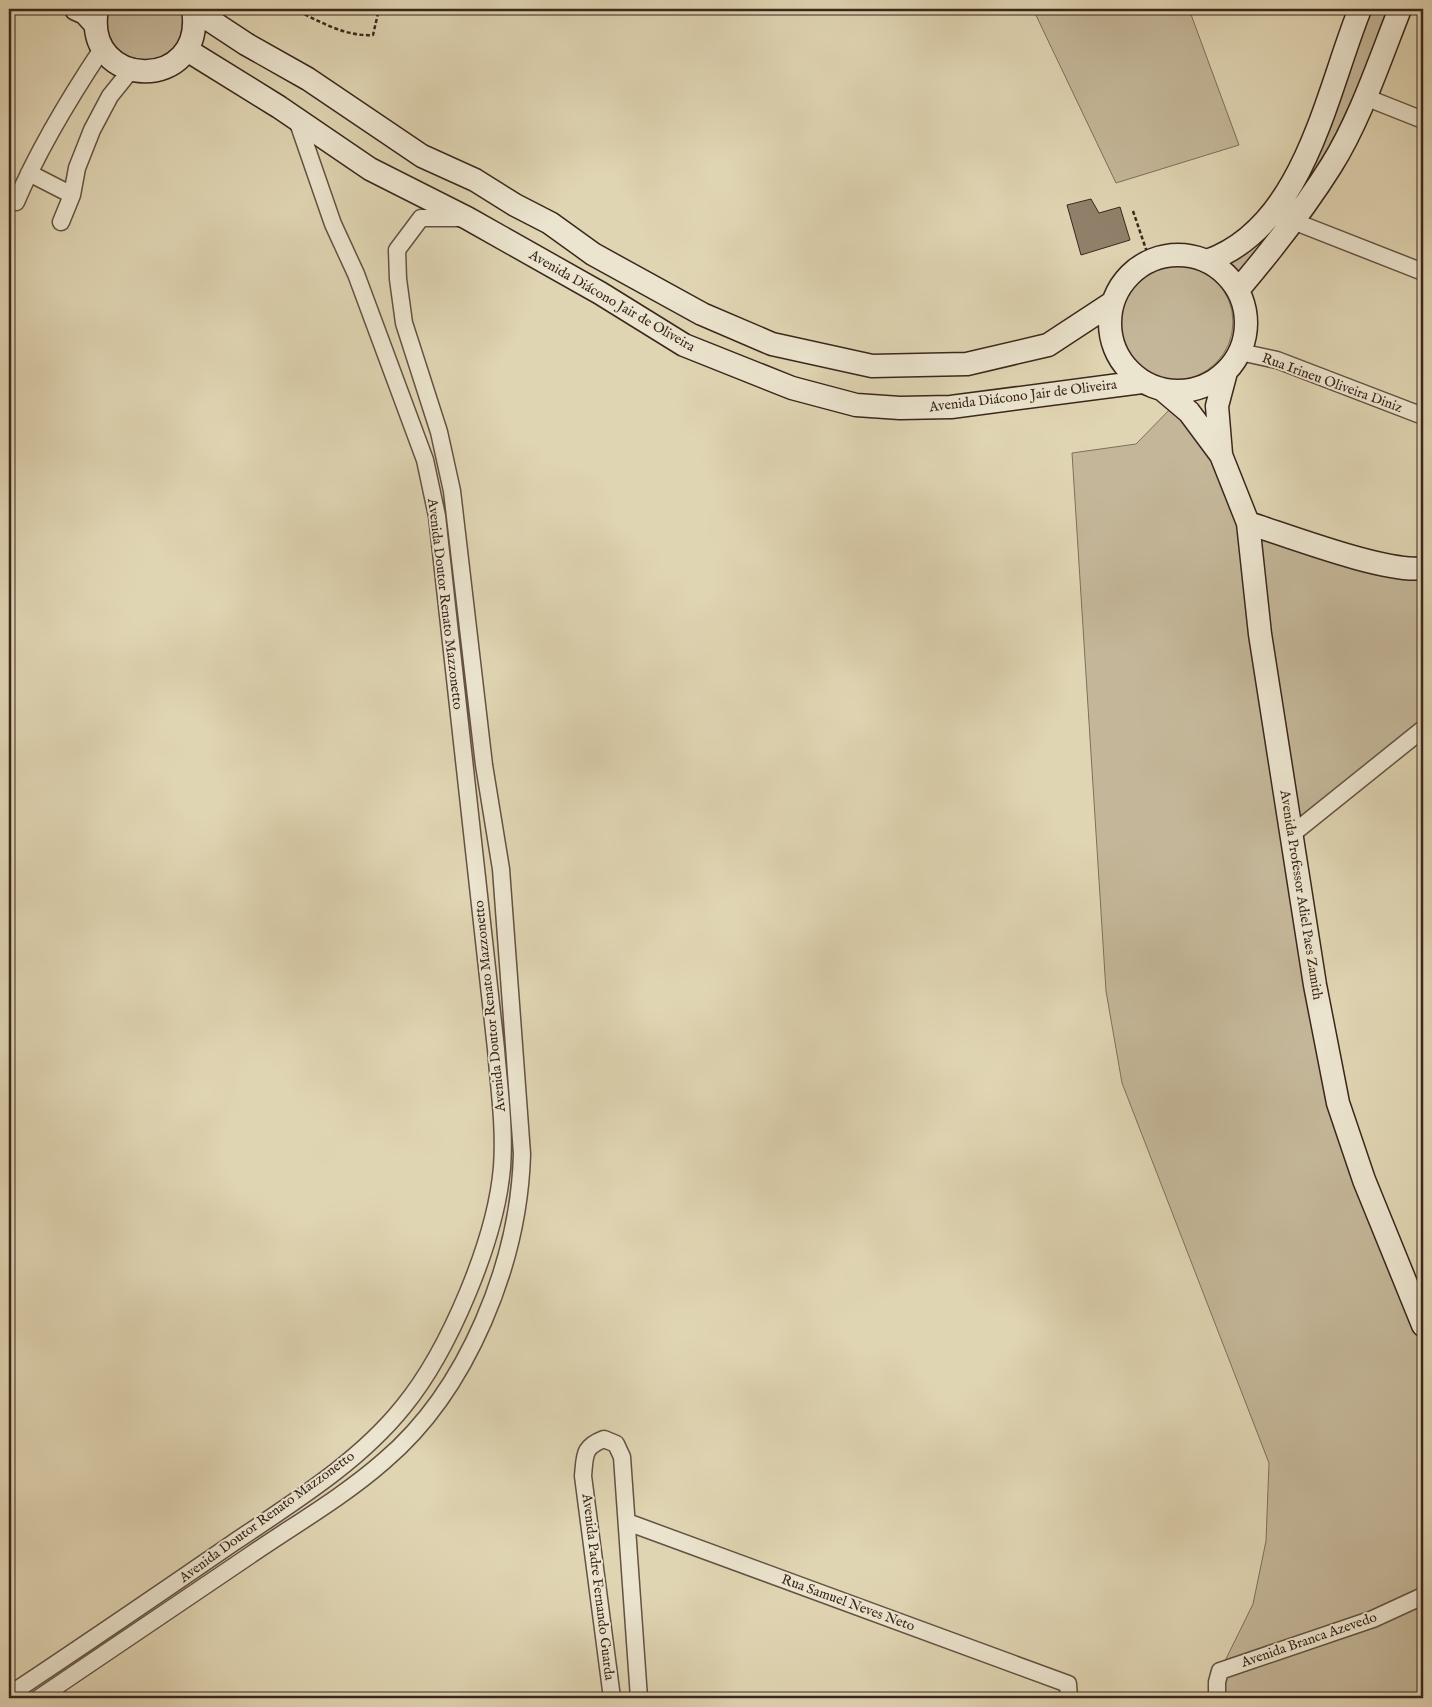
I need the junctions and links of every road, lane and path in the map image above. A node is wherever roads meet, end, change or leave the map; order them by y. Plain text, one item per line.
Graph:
1 (76, 9) edge
2 (193, 9) edge
3 (293, 9) edge
4 (380, 9) edge
5 (1360, 9) edge
6 (1400, 9) edge
7 (96, 17) edge
8 (102, 49) junction
9 (187, 50) junction
10 (131, 70) junction
11 (1365, 97) junction
12 (297, 120) junction
13 (1423, 120) edge
14 (29, 173) junction
15 (72, 195) junction
16 (16, 202) dead end
17 (1133, 211) dead end
18 (466, 218) junction
19 (1293, 221) junction
20 (61, 222) dead end
21 (550, 223) junction
22 (1150, 261) junction
23 (1207, 261) junction
24 (1423, 272) edge
25 (1238, 290) junction
26 (1112, 303) junction
27 (1240, 352) junction
28 (1226, 372) junction
29 (1142, 382) junction
30 (1163, 390) junction
31 (1423, 416) edge
32 (1221, 455) junction
33 (1248, 523) junction
34 (1423, 568) edge
35 (1423, 729) edge
36 (1291, 835) junction
37 (1423, 1325) edge
38 (271, 1517) junction
39 (627, 1522) junction
40 (283, 1532) junction
41 (1423, 1596) edge
42 (1068, 1691) edge
43 (9, 1695) edge
44 (39, 1698) edge
45 (612, 1698) edge
46 (639, 1698) edge
47 (1217, 1698) edge

1 - 7 street
2 - 9 street
2 - 21 street
3 - 4 path
5 - 23 street
6 - 11 street
7 - 8 street
8 - 10 street
8 - 14 street
9 - 10 street
9 - 12 street, Avenida Diácono Jair de Oliveira
10 - 15 street
11 - 13 street
11 - 19 street
12 - 18 street, Avenida Diácono Jair de Oliveira
12 - 38 street, Avenida Doutor Renato Mazzonetto
14 - 15 street
14 - 16 street
15 - 20 street
17 - 22 path
18 - 21 street
18 - 29 street, Avenida Diácono Jair de Oliveira
18 - 40 street, Avenida Doutor Renato Mazzonetto
19 - 24 street
19 - 25 street
21 - 26 street
22 - 23 street
22 - 26 street
23 - 25 street
25 - 27 street
26 - 29 street
27 - 28 street
27 - 31 street, Rua Irineu Oliveira Diniz
28 - 30 street
28 - 32 street, Avenida Professor Adiel Paes Zamith
29 - 30 street
30 - 32 street, Avenida Professor Adiel Paes Zamith
32 - 33 street, Avenida Professor Adiel Paes Zamith
33 - 34 street
33 - 36 street, Avenida Professor Adiel Paes Zamith
35 - 36 street
36 - 37 street, Avenida Professor Adiel Paes Zamith
38 - 40 street
38 - 43 street, Avenida Doutor Renato Mazzonetto
39 - 42 street, Rua Samuel Neves Neto
39 - 45 street, Avenida Padre Fernando Guarda
39 - 46 street, Avenida Padre Fernando Guarda
40 - 44 street, Avenida Doutor Renato Mazzonetto
41 - 47 street, Avenida Branca Azevedo

